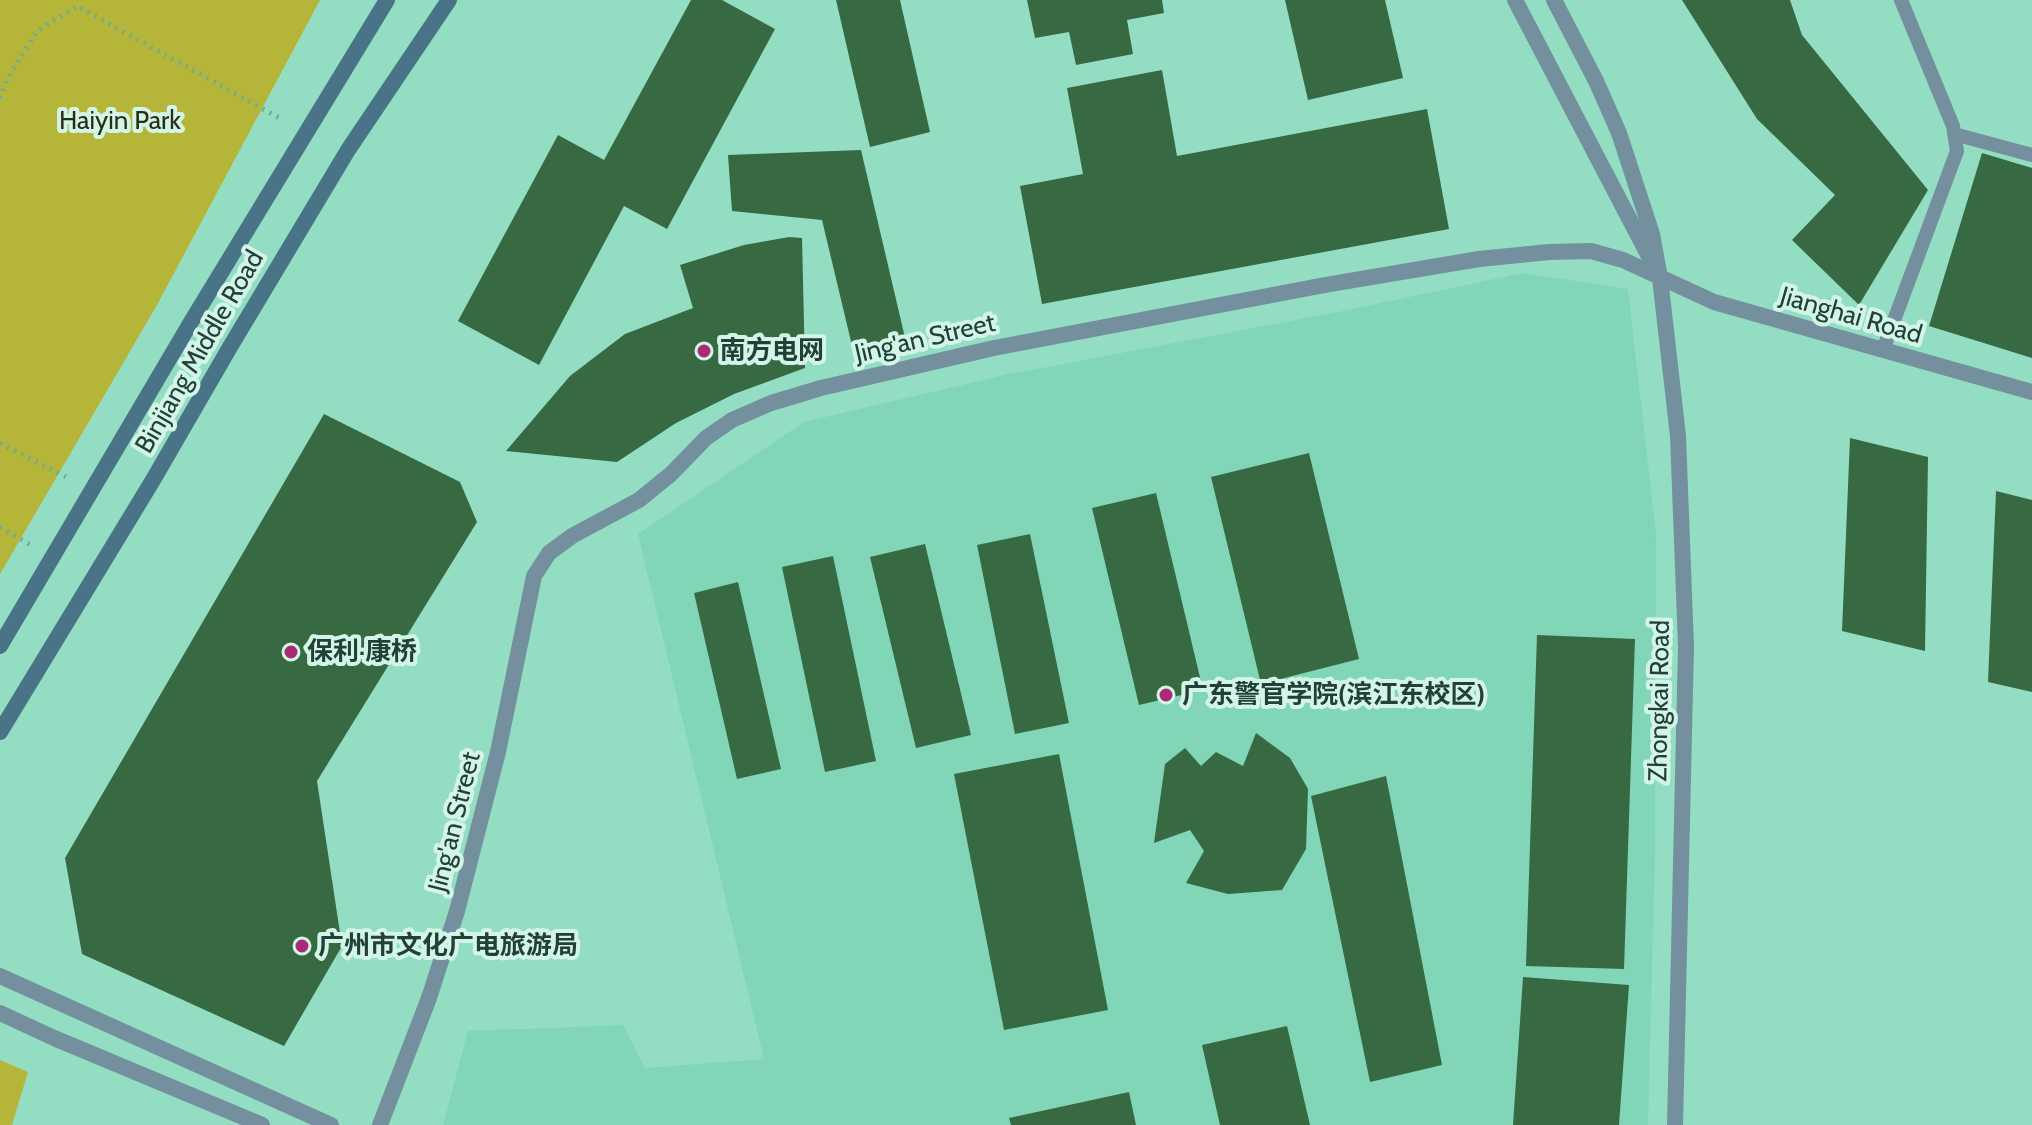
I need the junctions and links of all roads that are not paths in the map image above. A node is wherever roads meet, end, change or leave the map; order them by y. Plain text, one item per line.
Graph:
1 (387, 0) edge
2 (449, 0) edge
3 (1515, 0) edge
4 (1554, 0) edge
5 (1901, 0) edge
6 (1954, 134) junction
7 (2032, 155) edge
8 (1660, 278) junction
9 (1883, 350) junction
10 (2032, 392) edge
11 (0, 646) edge
12 (0, 732) edge
13 (0, 976) edge
14 (0, 1013) edge
15 (262, 1125) edge
16 (331, 1125) edge
17 (380, 1125) edge
18 (1675, 1125) edge

1 - 11 main road, Binjiang Middle Road
2 - 12 main road, Binjiang Middle Road
3 - 8 street, Zhongkai Road
4 - 8 street, Zhongkai Road
5 - 6 lane
6 - 7 lane
6 - 9 lane
8 - 9 street, Jianghai Road
8 - 17 street, Jing'an Street
8 - 18 street, Zhongkai Road
9 - 10 street, Jianghai Road
13 - 16 street
14 - 15 street

